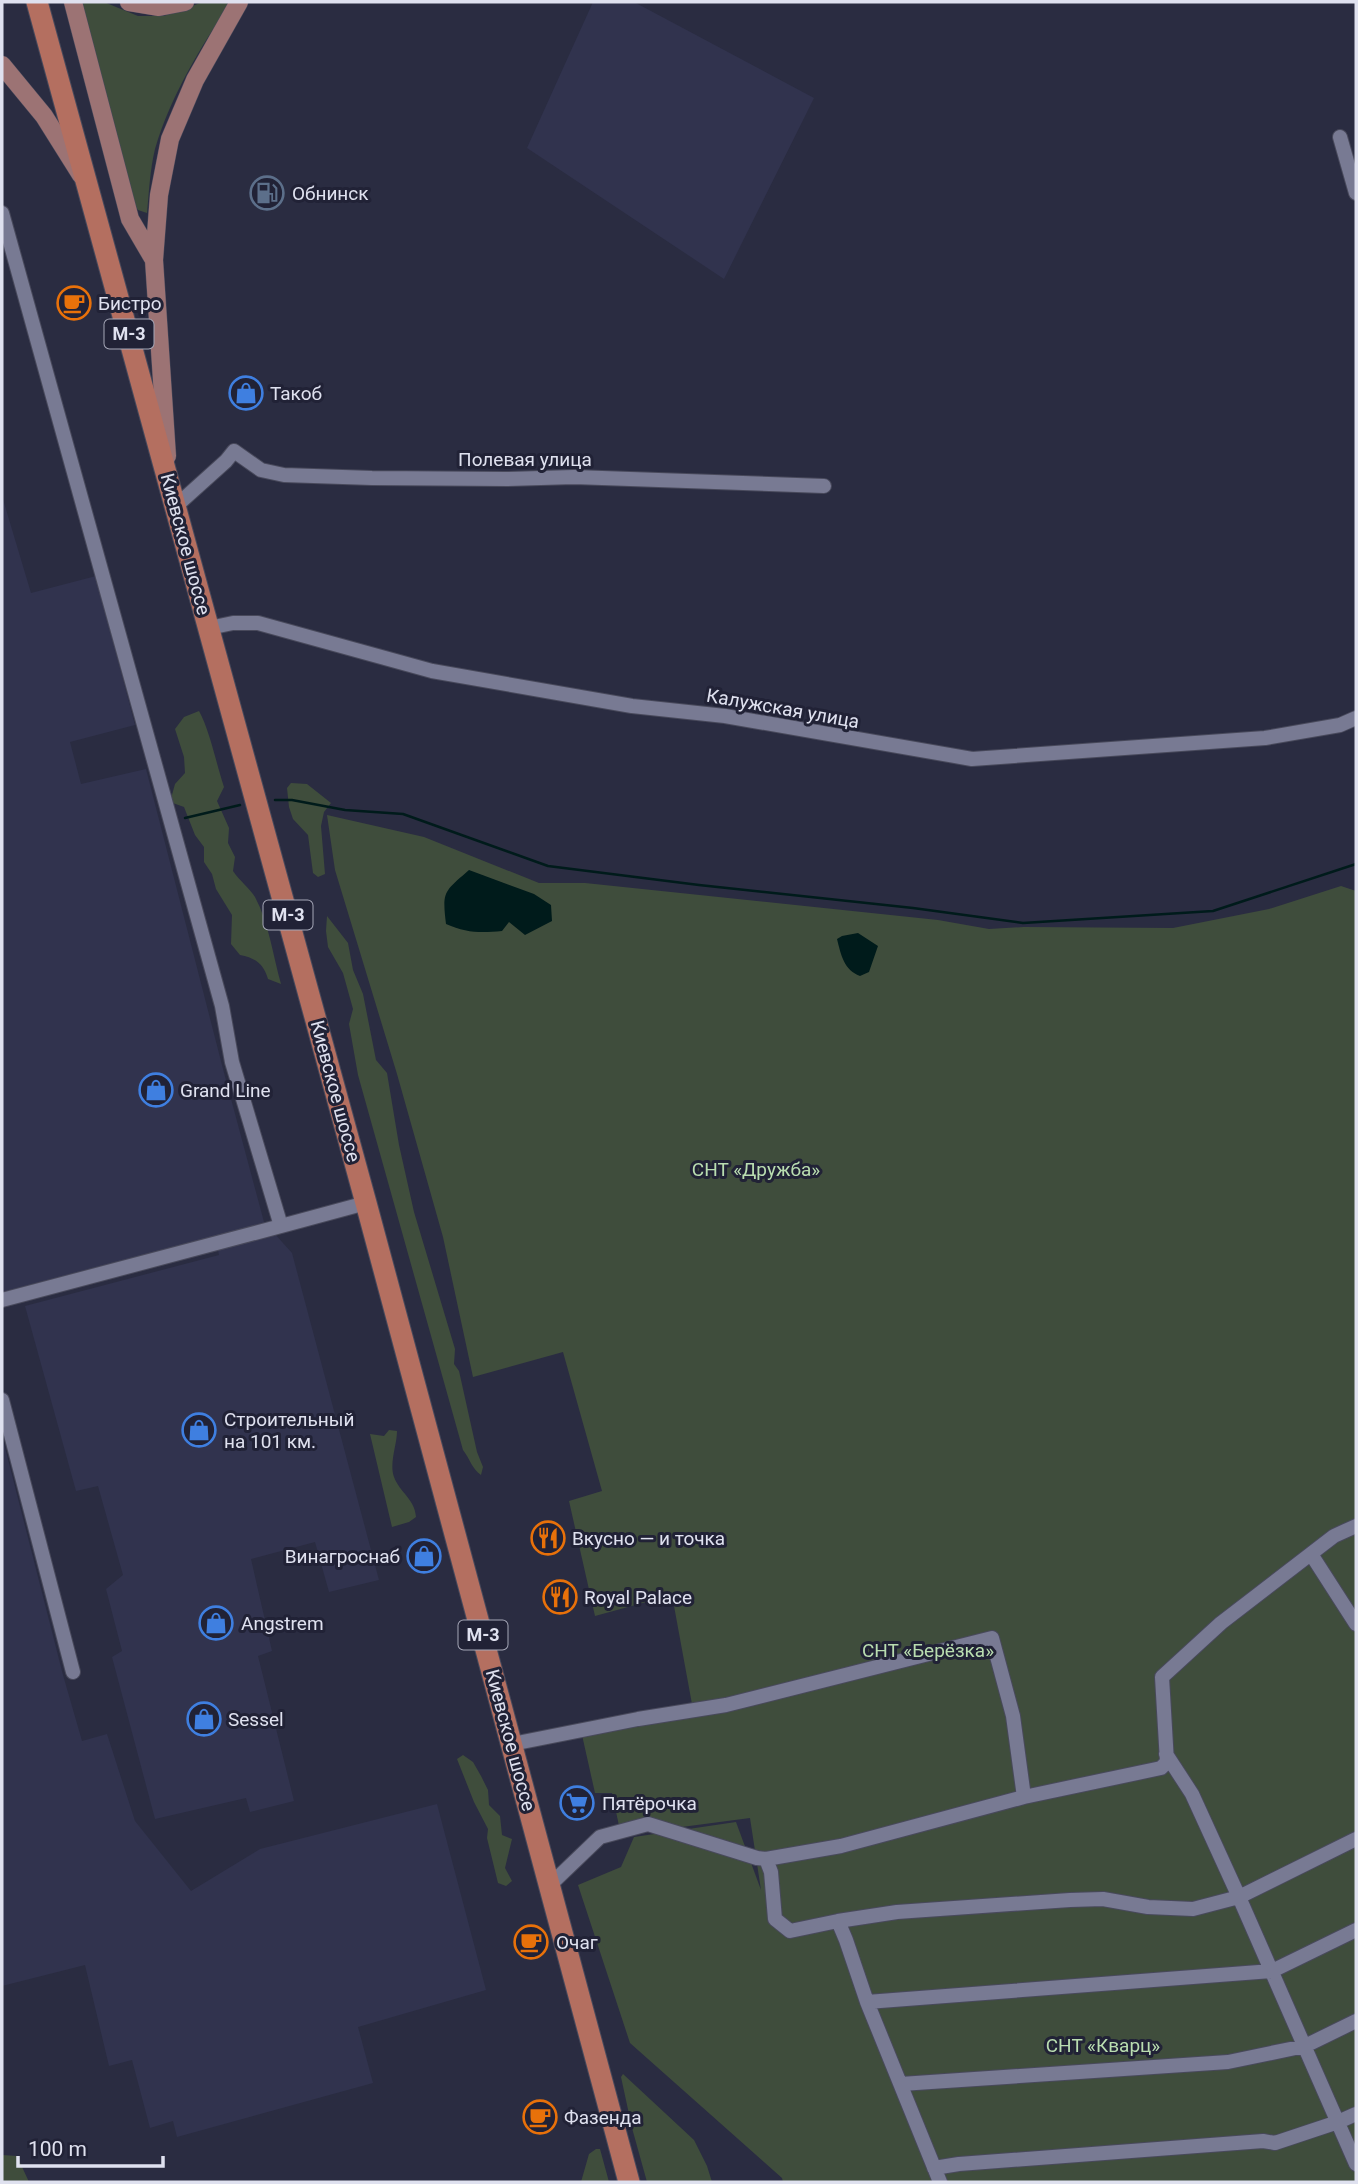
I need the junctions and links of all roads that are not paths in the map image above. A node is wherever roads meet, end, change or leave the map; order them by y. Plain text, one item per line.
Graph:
1 (37, 2) edge
2 (73, 2) edge
3 (129, 2) edge
4 (185, 2) edge
5 (239, 2) edge
6 (2, 65) edge
7 (1340, 137) dead end
8 (88, 187) junction
9 (1356, 193) edge
10 (2, 214) edge
11 (154, 260) junction
12 (169, 481) junction
13 (824, 485) dead end
14 (176, 506) junction
15 (209, 628) junction
16 (1356, 718) edge
17 (366, 1203) junction
18 (281, 1226) junction
19 (2, 1300) edge
20 (2, 1400) edge
21 (1356, 1526) edge
22 (1311, 1554) junction
23 (1356, 1624) edge
24 (73, 1672) dead end
25 (512, 1744) junction
26 (1166, 1754) junction
27 (1024, 1797) junction
28 (1356, 1839) edge
29 (766, 1859) junction
30 (550, 1885) junction
31 (1239, 1897) junction
32 (838, 1922) junction
33 (1356, 1930) edge
34 (1272, 1971) junction
35 (867, 2002) junction
36 (1356, 2021) edge
37 (1305, 2046) junction
38 (901, 2084) junction
39 (1356, 2114) edge
40 (1338, 2122) junction
41 (1356, 2164) edge
42 (933, 2168) junction
43 (629, 2182) edge
44 (940, 2182) edge

1 - 8 highway, Киевское шоссе / М-3
2 - 11 main road
3 - 4 main road
5 - 11 main road
6 - 8 main road
7 - 9 street
8 - 12 highway, Киевское шоссе / М-3
10 - 18 street
11 - 12 main road
12 - 14 highway, Киевское шоссе / М-3
13 - 14 street, Полевая улица
14 - 15 highway, Киевское шоссе / М-3
15 - 16 street, Калужская улица
15 - 17 highway, Киевское шоссе / М-3
17 - 18 street
17 - 25 highway, Киевское шоссе / М-3
18 - 19 street
20 - 24 street
21 - 22 street
22 - 23 street
22 - 26 street
25 - 27 street
25 - 30 highway, Киевское шоссе / М-3
26 - 27 street
26 - 31 street
27 - 29 street
28 - 31 street
29 - 30 street
29 - 32 street
30 - 43 highway, Киевское шоссе / М-3
31 - 32 street
31 - 34 street
32 - 35 street
33 - 34 street
34 - 35 street
34 - 37 street
35 - 38 street
36 - 37 street
37 - 38 street
37 - 40 street
38 - 42 street
39 - 40 street
40 - 41 street
40 - 42 street
42 - 44 street

